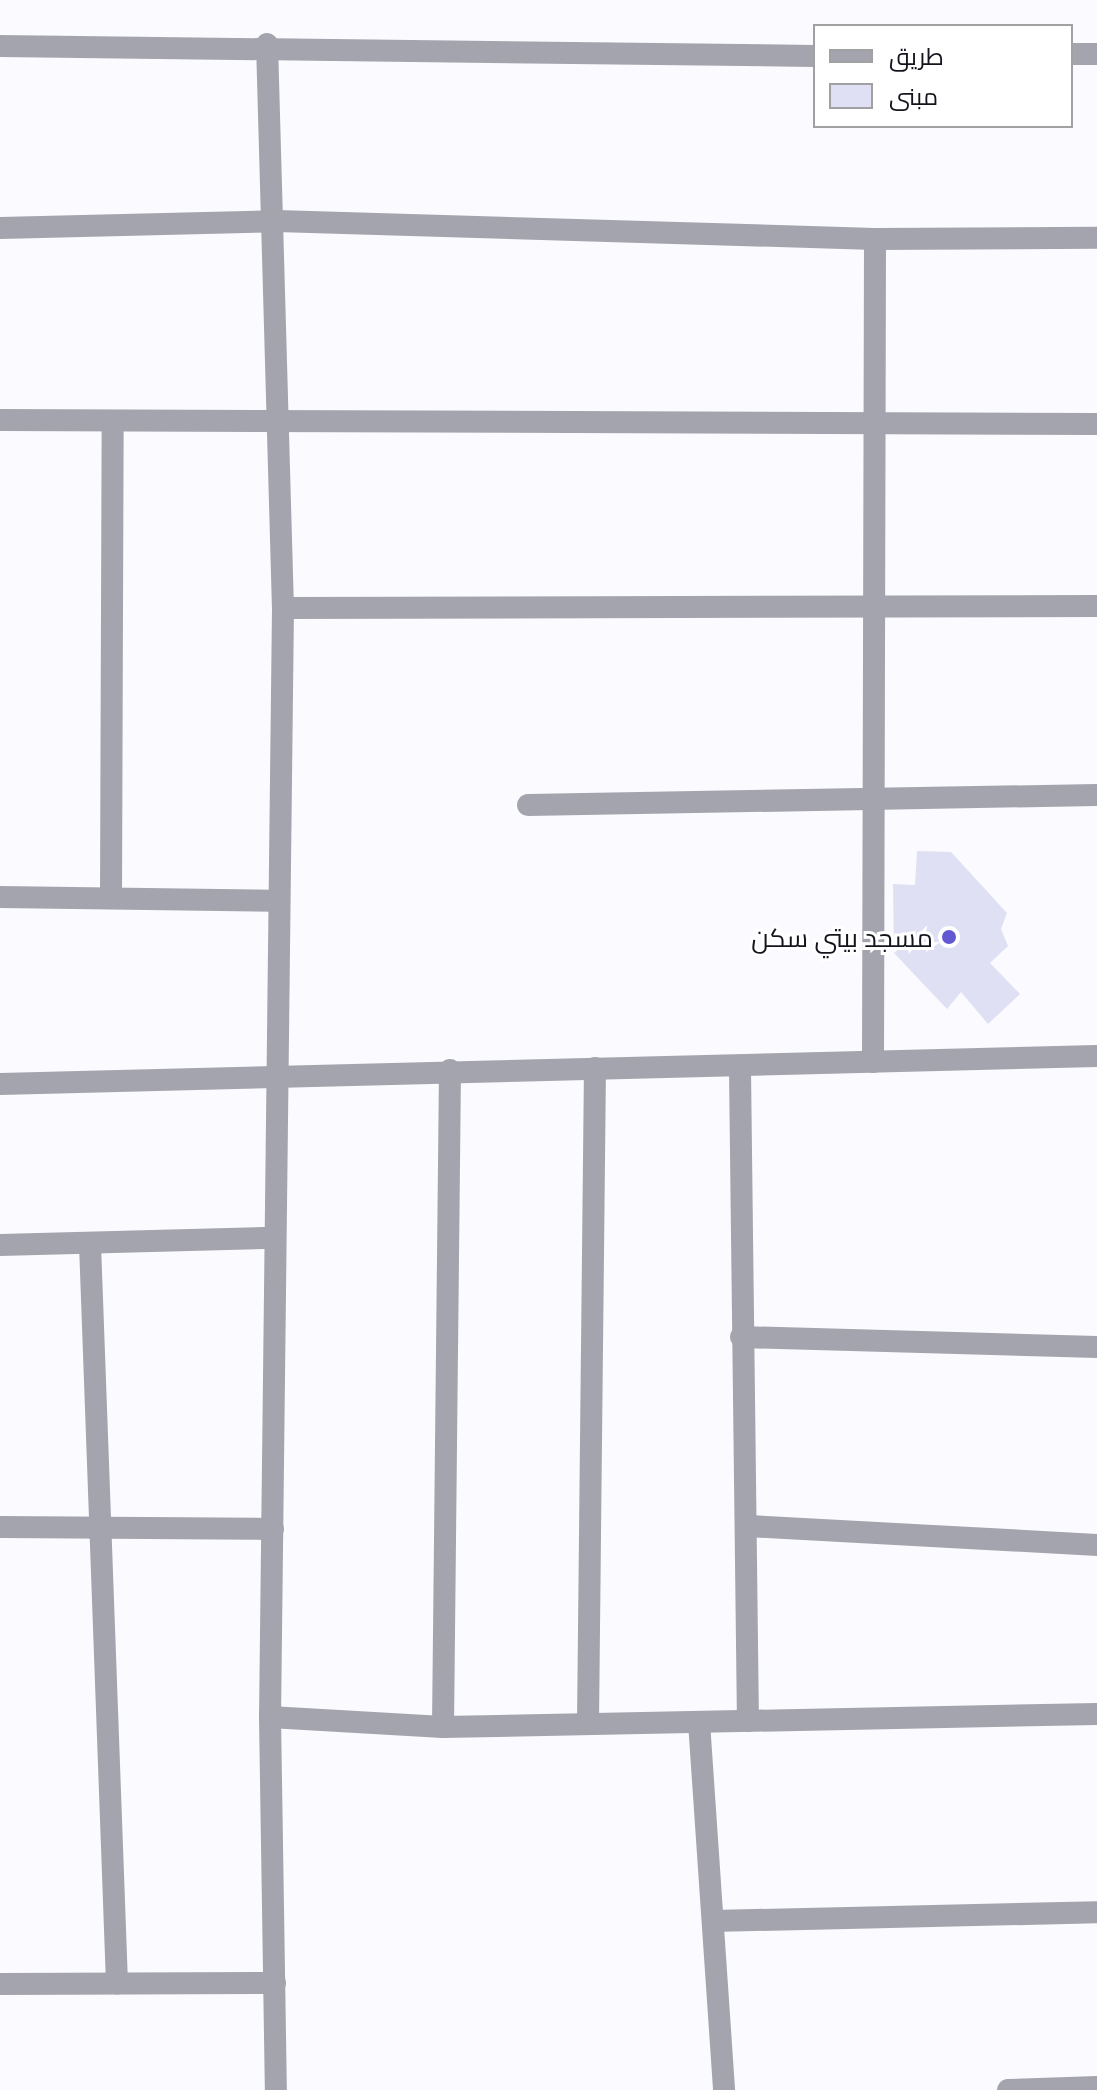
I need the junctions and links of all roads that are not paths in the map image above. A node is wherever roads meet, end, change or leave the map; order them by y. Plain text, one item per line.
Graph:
1 (267, 44) junction
2 (0, 46) edge
3 (1073, 54) edge
4 (1097, 54) edge
5 (813, 56) edge
6 (277, 221) junction
7 (0, 228) edge
8 (1097, 238) edge
9 (875, 239) junction
10 (0, 420) edge
11 (278, 420) junction
12 (113, 421) junction
13 (869, 423) junction
14 (1097, 424) edge
15 (1097, 606) edge
16 (283, 608) junction
17 (876, 610) junction
18 (1097, 795) edge
19 (874, 796) junction
20 (528, 805) dead end
21 (0, 897) edge
22 (111, 898) junction
23 (275, 901) junction
24 (1097, 1056) edge
25 (873, 1062) junction
26 (595, 1068) junction
27 (450, 1070) junction
28 (740, 1070) junction
29 (280, 1073) junction
30 (0, 1084) edge
31 (274, 1238) junction
32 (90, 1244) junction
33 (0, 1245) edge
34 (741, 1337) junction
35 (1097, 1347) edge
36 (748, 1526) junction
37 (0, 1527) edge
38 (103, 1529) junction
39 (273, 1529) junction
40 (1097, 1545) edge
41 (1097, 1714) edge
42 (270, 1717) junction
43 (748, 1721) junction
44 (699, 1722) junction
45 (588, 1723) junction
46 (443, 1727) junction
47 (1097, 1912) edge
48 (713, 1921) junction
49 (275, 1983) junction
50 (0, 1984) edge
51 (117, 1984) junction
52 (1097, 2087) edge
53 (276, 2090) edge
54 (724, 2090) edge
55 (1008, 2090) edge

1 - 2 street
1 - 5 street
1 - 6 street
3 - 4 street
6 - 7 street
6 - 9 street
6 - 11 street
8 - 9 street
9 - 13 street
10 - 12 street
11 - 12 street
11 - 13 street
11 - 16 street
12 - 22 street
13 - 14 street
13 - 17 street
15 - 17 street
16 - 17 street
16 - 23 street
17 - 19 street
18 - 19 street
19 - 20 street
19 - 25 street
21 - 22 street
22 - 23 street
23 - 29 street
24 - 25 street
25 - 28 street
26 - 27 street
26 - 28 street
26 - 45 street
27 - 29 street
27 - 46 street
28 - 34 street
29 - 30 street
29 - 31 street
31 - 32 street
31 - 39 street
32 - 33 street
32 - 38 street
34 - 35 street
34 - 36 street
36 - 40 street
36 - 43 street
37 - 38 street
38 - 39 street
38 - 51 street
39 - 42 street
41 - 43 street
42 - 46 street
42 - 49 street
43 - 44 street
44 - 45 street
44 - 48 street
45 - 46 street
47 - 48 street
48 - 54 street
49 - 51 street
49 - 53 street
50 - 51 street
52 - 55 street

